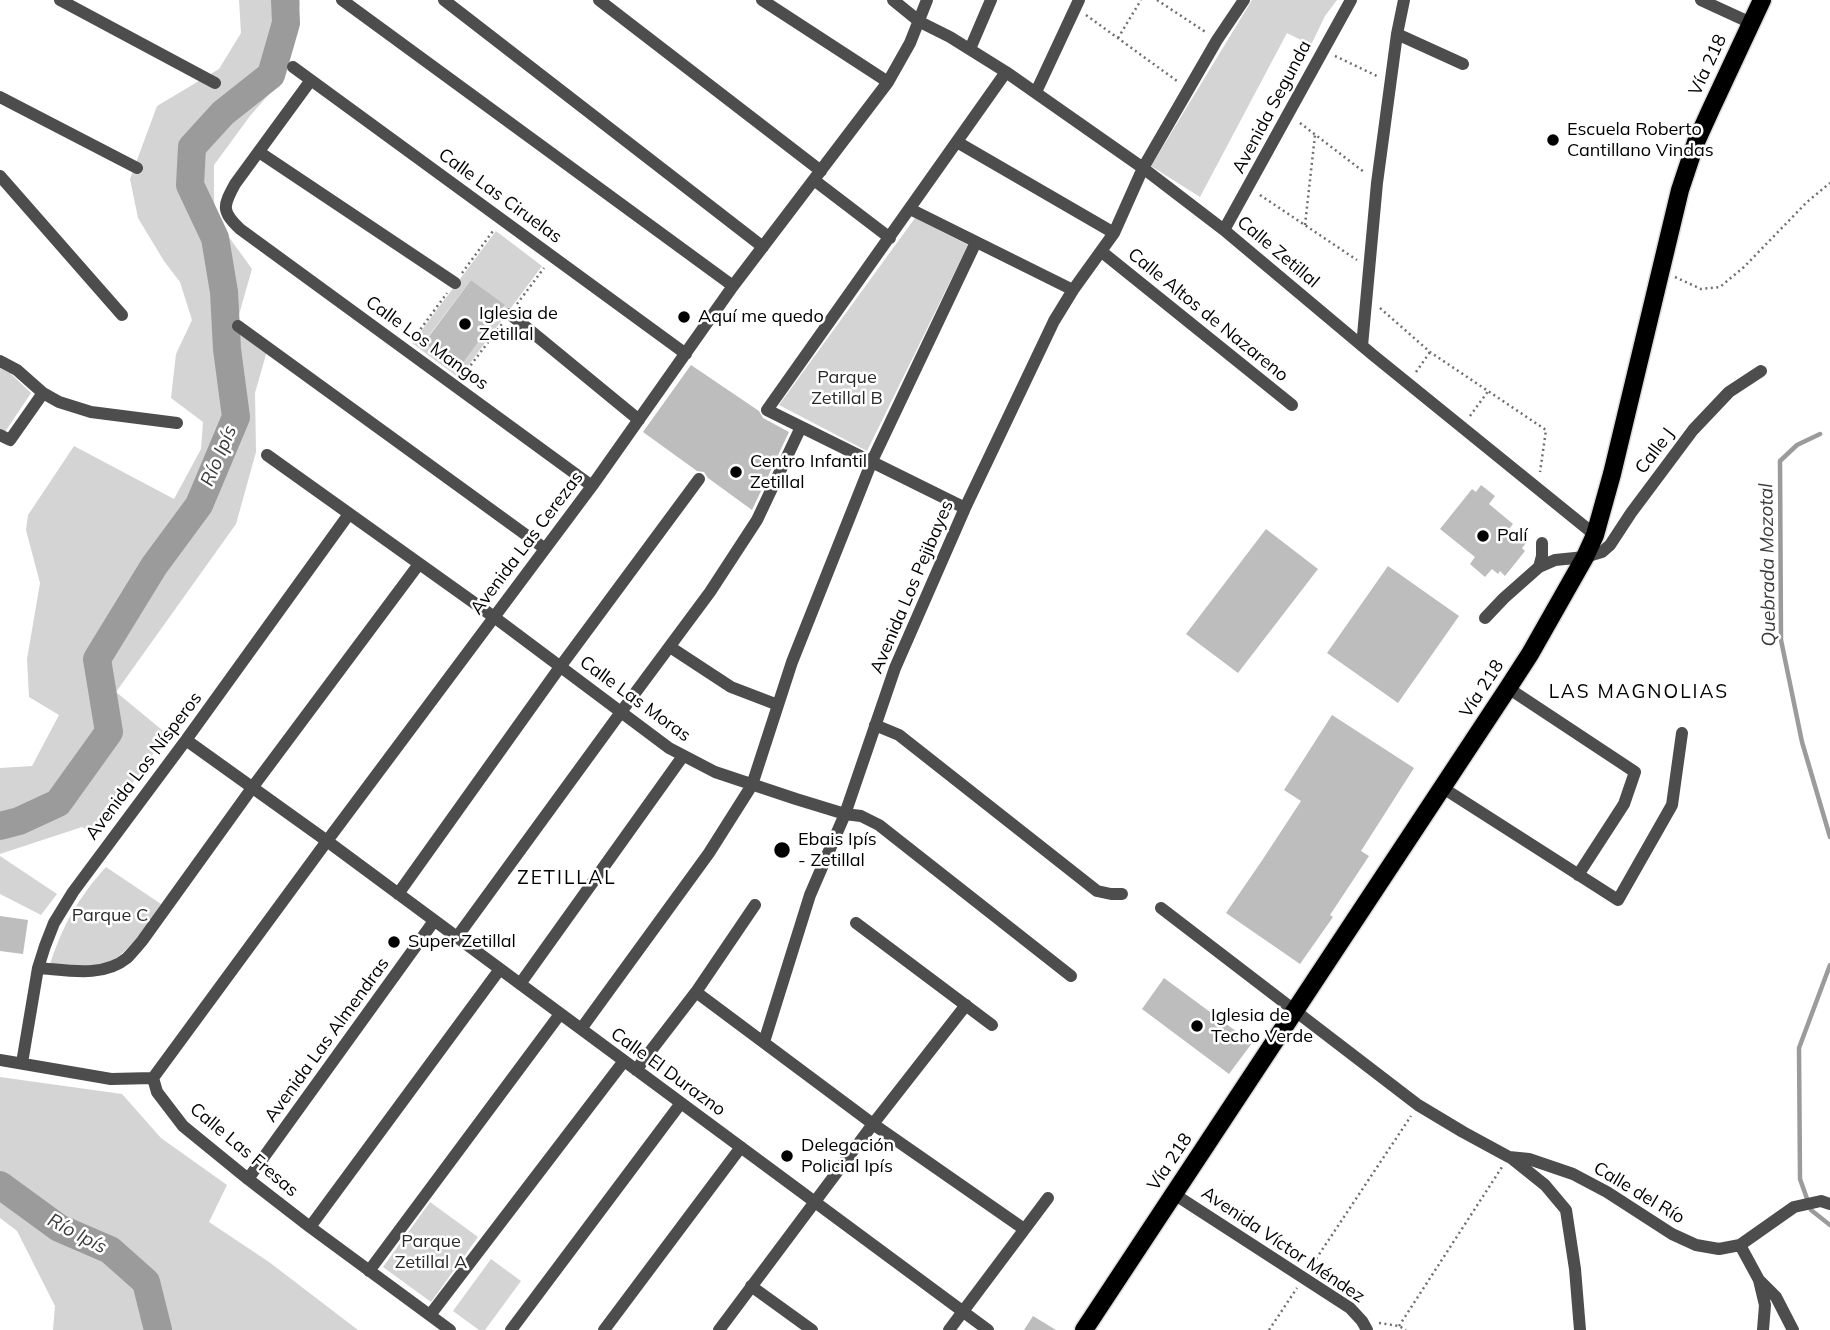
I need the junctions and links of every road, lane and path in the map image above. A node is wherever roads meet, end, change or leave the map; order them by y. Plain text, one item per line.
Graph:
1 (60, 0) edge
2 (342, 0) edge
3 (444, 0) edge
4 (598, 0) edge
5 (762, 0) edge
6 (893, 0) edge
7 (927, 0) edge
8 (991, 0) edge
9 (1141, 0) edge
10 (1157, 0) edge
11 (1244, 0) edge
12 (1351, 0) edge
13 (1404, 0) edge
14 (1701, 0) edge
15 (1762, 0) edge
16 (1077, 3) edge
17 (920, 22) junction
18 (1751, 23) junction
19 (1397, 34) junction
20 (1118, 38) junction
21 (1217, 40) junction
22 (970, 49) junction
23 (1323, 50) junction
24 (1464, 64) dead end
25 (293, 66) dead end
26 (1006, 72) junction
27 (311, 80) junction
28 (888, 82) junction
29 (215, 83) dead end
30 (1391, 83) junction
31 (1188, 90) junction
32 (1036, 92) junction
33 (0, 97) edge
34 (1289, 114) junction
35 (1315, 135) junction
36 (957, 142) junction
37 (259, 152) junction
38 (137, 168) dead end
39 (1143, 168) junction
40 (0, 176) edge
41 (818, 176) junction
42 (1377, 183) junction
43 (1830, 183) edge
44 (1249, 187) junction
45 (910, 209) junction
46 (1305, 227) junction
47 (1224, 230) junction
48 (1114, 233) junction
49 (890, 238) junction
50 (976, 242) junction
51 (763, 247) junction
52 (1102, 252) junction
53 (1368, 267) junction
54 (1660, 270) junction
55 (455, 283) dead end
56 (733, 286) junction
57 (1073, 290) junction
58 (1367, 290) junction
59 (510, 314) dead end
60 (122, 315) dead end
61 (238, 326) dead end
62 (1362, 346) junction
63 (1430, 352) junction
64 (686, 354) junction
65 (0, 361) edge
66 (1761, 371) dead end
67 (1407, 383) junction
68 (1489, 390) junction
69 (43, 393) junction
70 (1292, 405) dead end
71 (639, 420) junction
72 (177, 423) dead end
73 (801, 427) junction
74 (1461, 428) junction
75 (0, 435) edge
76 (267, 455) dead end
77 (872, 461) junction
78 (699, 479) dead end
79 (592, 486) junction
80 (1537, 489) junction
81 (965, 508) junction
82 (349, 514) junction
83 (1595, 535) junction
84 (1542, 543) dead end
85 (544, 548) junction
86 (1585, 557) junction
87 (419, 564) junction
88 (1539, 567) junction
89 (494, 617) junction
90 (1485, 618) dead end
91 (670, 647) junction
92 (560, 667) junction
93 (1508, 688) junction
94 (778, 705) junction
95 (621, 712) junction
96 (875, 725) junction
97 (1682, 733) dead end
98 (186, 740) junction
99 (683, 756) junction
100 (752, 785) junction
101 (252, 788) junction
102 (1443, 788) junction
103 (845, 814) junction
104 (327, 841) junction
105 (1578, 875) junction
106 (398, 894) junction
107 (1122, 894) dead end
108 (755, 905) dead end
109 (1161, 908) dead end
110 (434, 921) junction
111 (856, 923) dead end
112 (457, 937) junction
113 (38, 968) junction
114 (500, 969) junction
115 (1071, 976) dead end
116 (520, 984) junction
117 (696, 992) junction
118 (966, 1005) junction
119 (1295, 1011) junction
120 (560, 1014) junction
121 (992, 1025) dead end
122 (581, 1029) junction
123 (764, 1042) junction
124 (0, 1060) edge
125 (624, 1061) junction
126 (22, 1063) junction
127 (636, 1070) junction
128 (153, 1078) junction
129 (681, 1103) junction
130 (1418, 1105) junction
131 (873, 1124) junction
132 (741, 1147) junction
133 (1509, 1157) junction
134 (248, 1179) junction
135 (1174, 1194) junction
136 (1048, 1198) dead end
137 (814, 1202) junction
138 (1826, 1202) edge
139 (310, 1227) junction
140 (1024, 1230) junction
141 (1740, 1245) junction
142 (369, 1271) junction
143 (1304, 1278) junction
144 (1759, 1280) junction
145 (751, 1286) junction
146 (963, 1311) junction
147 (430, 1315) junction
148 (1364, 1325) edge
149 (1399, 1325) junction
150 (450, 1330) edge
151 (510, 1330) edge
152 (604, 1330) edge
153 (719, 1330) edge
154 (812, 1330) edge
155 (949, 1330) edge
156 (988, 1330) edge
157 (1084, 1330) edge
158 (1269, 1330) edge
159 (1406, 1330) edge
160 (1580, 1330) edge
161 (1763, 1330) edge
162 (1793, 1330) edge

1 - 29 street
2 - 56 street
3 - 51 street
4 - 41 street
5 - 28 street
6 - 17 street, Calle Zetillal
7 - 17 street, Avenida Las Cerezas
8 - 22 street
9 - 20 path
10 - 21 path
11 - 21 street, Avenida Los Pejibayes
12 - 23 street, Avenida Segunda
13 - 19 street
14 - 18 street
15 - 18 main road, Vía 218
16 - 20 path
16 - 32 street
17 - 22 street, Calle Zetillal
17 - 28 street, Avenida Las Cerezas
18 - 54 main road, Vía 218
19 - 24 street
19 - 30 street
20 - 31 path
21 - 31 street, Avenida Los Pejibayes
22 - 26 street, Calle Zetillal
23 - 30 path
23 - 34 street, Avenida Segunda
25 - 27 street, Calle Las Ciruelas
26 - 32 street, Calle Zetillal
26 - 36 street
27 - 37 street
27 - 64 street, Calle Las Ciruelas
28 - 41 street, Avenida Las Cerezas
30 - 42 street
31 - 39 street, Avenida Los Pejibayes
32 - 39 street, Calle Zetillal
33 - 38 street
34 - 35 path
34 - 44 street, Avenida Segunda
35 - 42 path
35 - 46 path
36 - 45 street
36 - 48 street
37 - 55 street
37 - 79 street, Calle Los Mangos
39 - 47 street, Calle Zetillal
39 - 48 street, Avenida Los Pejibayes
40 - 60 street
41 - 49 street
41 - 51 street, Avenida Las Cerezas
42 - 53 street
43 - 54 path
44 - 46 path
44 - 47 street, Avenida Segunda
45 - 49 street
45 - 50 street
46 - 53 path
47 - 62 street, Calle Zetillal
48 - 52 street, Avenida Los Pejibayes
49 - 73 street
50 - 57 street
50 - 77 street
51 - 56 street, Avenida Las Cerezas
52 - 57 street, Avenida Los Pejibayes
52 - 70 street, Calle Altos de Nazareno
53 - 58 street
54 - 83 main road, Vía 218
56 - 64 street, Avenida Las Cerezas
57 - 81 street, Avenida Los Pejibayes
58 - 62 street
58 - 63 path
59 - 71 street
61 - 85 street
62 - 67 street, Calle Zetillal
63 - 67 path
63 - 68 path
64 - 71 street, Avenida Las Cerezas
65 - 69 street
66 - 86 street, Calle J
67 - 74 street, Calle Zetillal
68 - 74 path
68 - 80 path
69 - 72 street
69 - 75 street
71 - 79 street, Avenida Las Cerezas
73 - 77 street
73 - 91 street
74 - 80 street, Calle Zetillal
76 - 82 street, Calle Las Moras
77 - 81 street
77 - 94 street
78 - 92 street
79 - 85 street, Avenida Las Cerezas
80 - 83 street, Calle Zetillal
81 - 96 street, Avenida Los Pejibayes
82 - 87 street, Calle Las Moras
82 - 98 street, Avenida Los Nísperos
83 - 86 main road, Vía 218
84 - 88 street
85 - 89 street, Avenida Las Cerezas
86 - 88 street
86 - 93 main road, Vía 218
87 - 89 street, Calle Las Moras
87 - 101 street
88 - 90 street
89 - 92 street, Calle Las Moras
89 - 104 street, Avenida Las Cerezas
91 - 94 street
91 - 95 street
92 - 95 street, Calle Las Moras
92 - 106 street
93 - 102 main road, Vía 218
93 - 105 street
94 - 100 street
95 - 99 street, Calle Las Moras
95 - 112 street
96 - 103 street, Avenida Los Pejibayes
96 - 107 street
97 - 105 street
98 - 101 street, Calle El Durazno
98 - 113 street, Avenida Los Nísperos
99 - 100 street, Calle Las Moras
99 - 116 street
100 - 103 street, Calle Las Moras
100 - 122 street
101 - 104 street, Calle El Durazno
101 - 113 street
102 - 105 street
102 - 119 main road, Vía 218
103 - 115 street, Calle Las Moras
103 - 123 street, Avenida Los Pejibayes
104 - 106 street, Calle El Durazno
104 - 128 street, Avenida Las Cerezas
106 - 110 street, Calle El Durazno
108 - 117 street
109 - 119 street, Calle del Río
110 - 112 street, Calle El Durazno
110 - 134 street, Avenida Las Almendras
111 - 118 street
112 - 114 street, Calle El Durazno
113 - 126 street, Avenida Los Nísperos
114 - 116 street, Calle El Durazno
114 - 139 street
116 - 120 street, Calle El Durazno
117 - 123 street
117 - 127 street
118 - 121 street
118 - 131 street
119 - 130 street, Calle del Río
119 - 135 main road, Vía 218
120 - 122 street, Calle El Durazno
120 - 142 street
122 - 125 street, Calle El Durazno
123 - 131 street
124 - 126 street
125 - 127 street, Calle El Durazno
125 - 147 street
126 - 128 street
127 - 129 street, Calle El Durazno
128 - 134 street, Calle Las Fresas
129 - 132 street, Calle El Durazno
129 - 151 street
130 - 133 street, Calle del Río
130 - 143 path
131 - 137 street
131 - 140 street
132 - 137 street, Calle El Durazno
132 - 152 street
133 - 141 street, Calle del Río
133 - 149 path
133 - 160 street
134 - 139 street, Calle Las Fresas
135 - 143 street, Avenida Víctor Méndez
135 - 157 main road, Vía 218
136 - 140 street
137 - 145 street
137 - 146 street, Calle El Durazno
138 - 141 street
139 - 142 street, Calle Las Fresas
140 - 146 street
141 - 144 street
142 - 147 street, Calle Las Fresas
143 - 148 street, Avenida Víctor Méndez
143 - 158 path
144 - 161 street
144 - 162 street
145 - 153 street
145 - 154 street
146 - 155 street
146 - 156 street, Calle El Durazno
147 - 150 street, Calle Las Fresas
148 - 149 path
149 - 159 path

